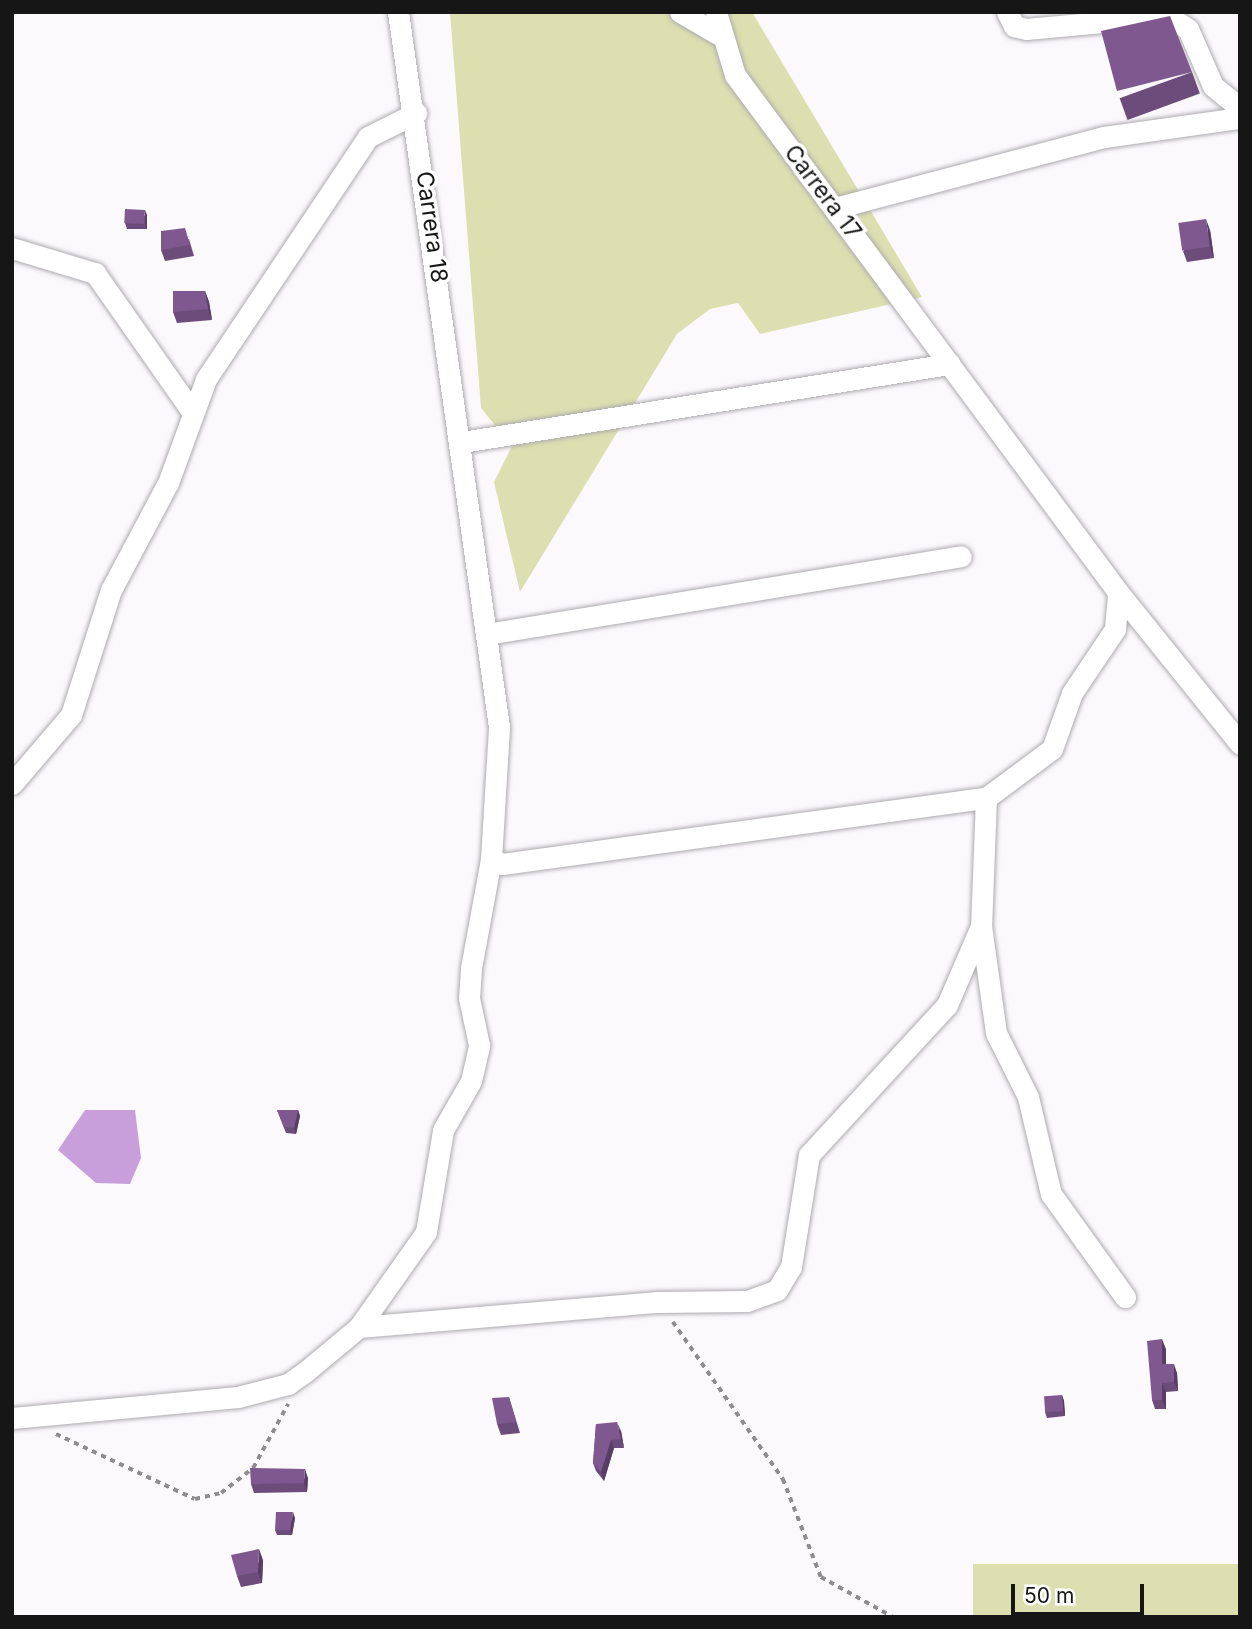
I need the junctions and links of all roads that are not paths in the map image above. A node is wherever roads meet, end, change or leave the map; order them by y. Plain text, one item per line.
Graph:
1 (398, 12) edge
2 (680, 12) edge
3 (1007, 12) edge
4 (717, 23) edge
5 (1240, 107) edge
6 (416, 113) junction
7 (1240, 118) edge
8 (835, 208) junction
9 (12, 248) edge
10 (950, 363) junction
11 (191, 410) junction
12 (462, 442) junction
13 (961, 556) dead end
14 (1118, 592) junction
15 (487, 634) junction
16 (1240, 744) edge
17 (12, 784) edge
18 (986, 798) junction
19 (491, 859) junction
20 (981, 926) junction
21 (1125, 1297) dead end
22 (359, 1327) junction
23 (19, 1419) edge

1 - 6 street, Carrera 18
2 - 4 street
3 - 5 street
4 - 8 street, Carrera 17
6 - 11 street
6 - 12 street, Carrera 18
7 - 8 street
8 - 10 street, Carrera 17
9 - 11 street
10 - 12 street
10 - 14 street, Carrera 17
11 - 17 street
12 - 15 street, Carrera 18
13 - 15 street
14 - 16 street, Carrera 17
14 - 18 street
15 - 19 street, Carrera 18
18 - 19 street
18 - 20 street
19 - 22 street, Carrera 18
20 - 21 street
20 - 22 street
22 - 23 street, Carrera 18

